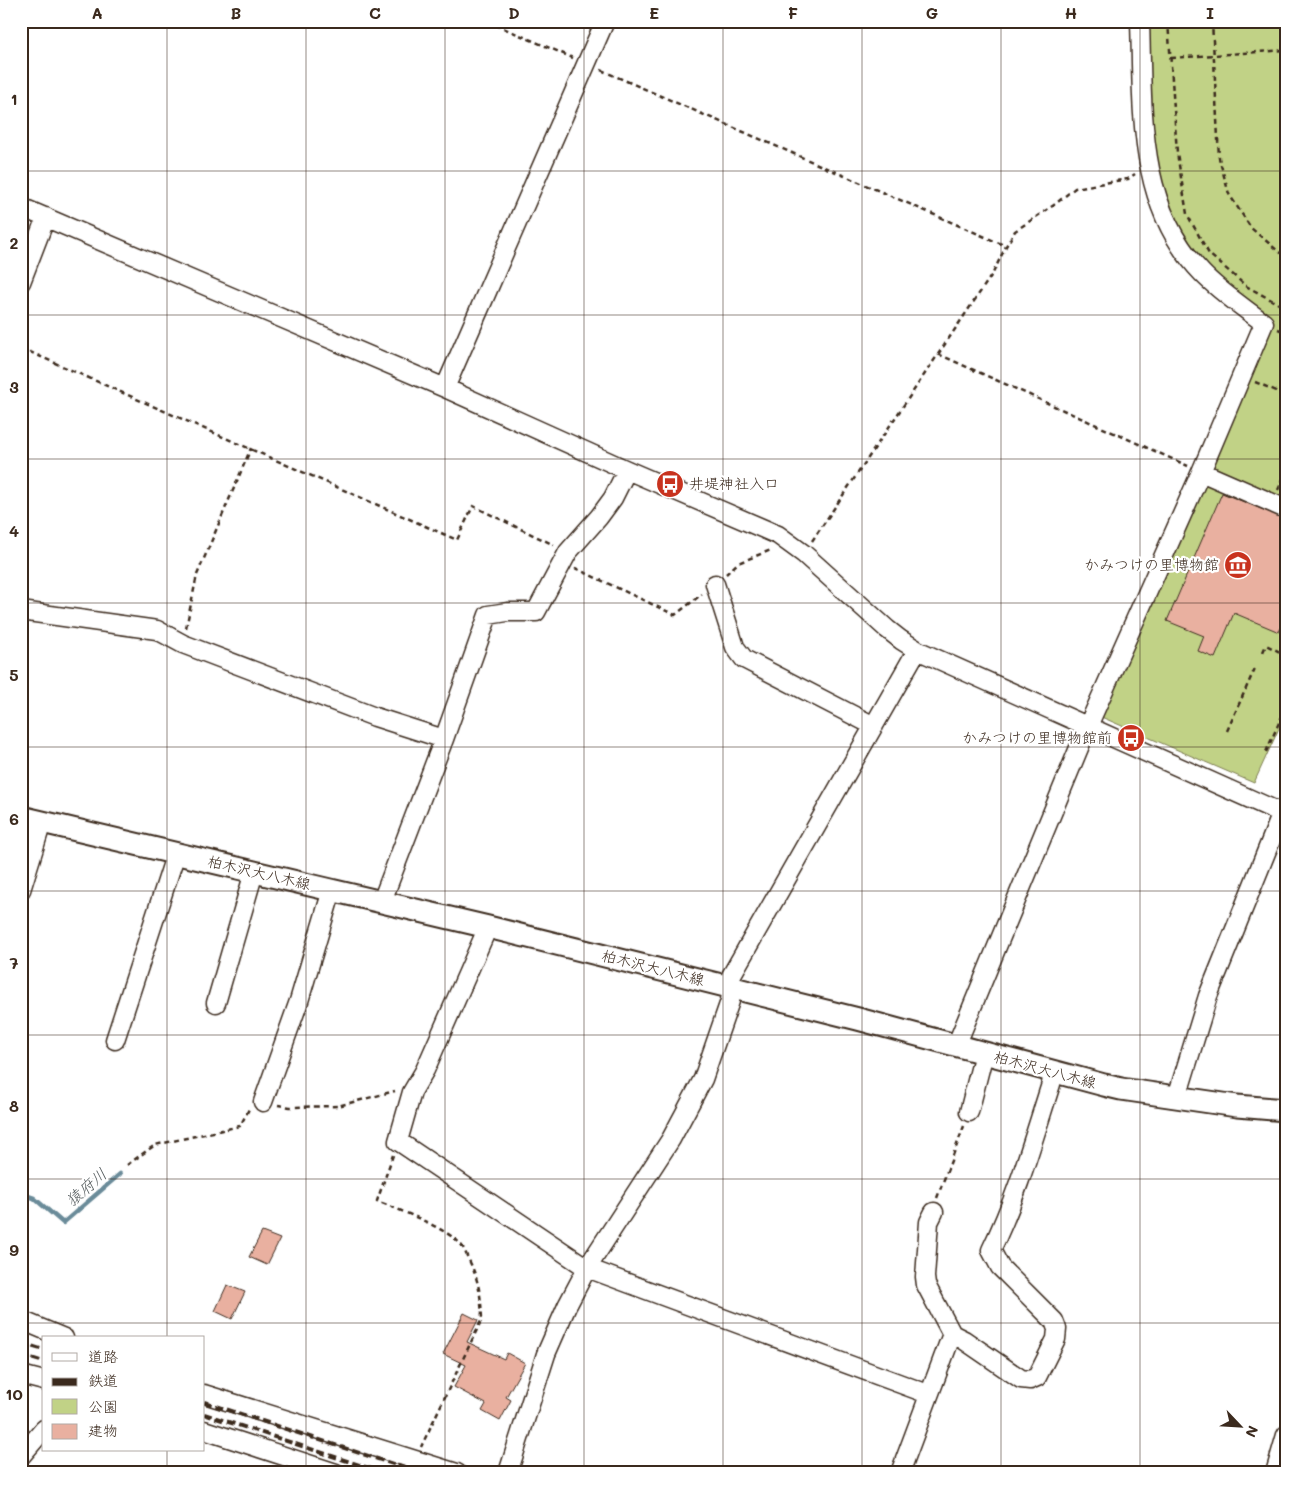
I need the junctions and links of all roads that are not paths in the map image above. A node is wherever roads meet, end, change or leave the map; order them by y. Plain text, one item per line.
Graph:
1 (605, 21) edge
2 (1140, 21) edge
3 (21, 207) edge
4 (46, 217) junction
5 (21, 282) edge
6 (444, 388) junction
7 (627, 470) junction
8 (1201, 472) junction
9 (1286, 508) edge
10 (715, 584) road end
11 (21, 611) edge
12 (917, 650) junction
13 (874, 726) junction
14 (1088, 726) junction
15 (444, 739) junction
16 (1284, 814) edge
17 (21, 817) edge
18 (42, 822) junction
19 (176, 853) junction
20 (254, 872) junction
21 (21, 890) edge
22 (332, 890) junction
23 (382, 901) junction
24 (488, 927) junction
25 (732, 987) junction
26 (216, 1003) dead end
27 (115, 1040) dead end
28 (956, 1046) junction
29 (984, 1053) junction
30 (1053, 1072) junction
31 (1177, 1097) junction
32 (262, 1102) road end
33 (1286, 1110) edge
34 (969, 1112) road end
35 (934, 1212) road end
36 (587, 1268) junction
37 (21, 1320) edge
38 (952, 1334) junction
39 (59, 1336) edge
40 (21, 1375) edge
41 (42, 1380) edge
42 (205, 1394) edge
43 (928, 1394) junction
44 (205, 1430) edge
45 (42, 1431) edge
46 (1286, 1435) edge
47 (21, 1456) edge
48 (336, 1473) edge
49 (457, 1473) edge
50 (508, 1473) edge
51 (900, 1473) edge
52 (1275, 1473) edge

1 - 6 street
2 - 8 street
3 - 4 street
4 - 5 street
4 - 6 street
6 - 7 street
7 - 12 street
7 - 15 street
8 - 9 street
8 - 14 street
10 - 13 street
11 - 15 street
12 - 13 street
12 - 14 street
13 - 25 street
14 - 16 street
14 - 28 street
15 - 23 street
16 - 31 street
17 - 18 main road, 柏木沢大八木線
18 - 19 main road, 柏木沢大八木線
18 - 21 street
19 - 20 main road, 柏木沢大八木線
19 - 27 street
20 - 22 main road, 柏木沢大八木線
20 - 26 street
22 - 23 main road, 柏木沢大八木線
22 - 32 street
23 - 24 main road, 柏木沢大八木線
24 - 25 main road, 柏木沢大八木線
24 - 36 street
25 - 28 main road, 柏木沢大八木線
25 - 36 street
28 - 29 main road, 柏木沢大八木線
29 - 30 main road, 柏木沢大八木線
29 - 34 street
30 - 31 main road, 柏木沢大八木線
30 - 38 street
31 - 33 main road, 柏木沢大八木線
35 - 38 street
36 - 43 street
36 - 50 street
37 - 39 street
38 - 43 street
40 - 41 street
42 - 49 street
43 - 51 street
44 - 48 street
45 - 47 street
46 - 52 street

